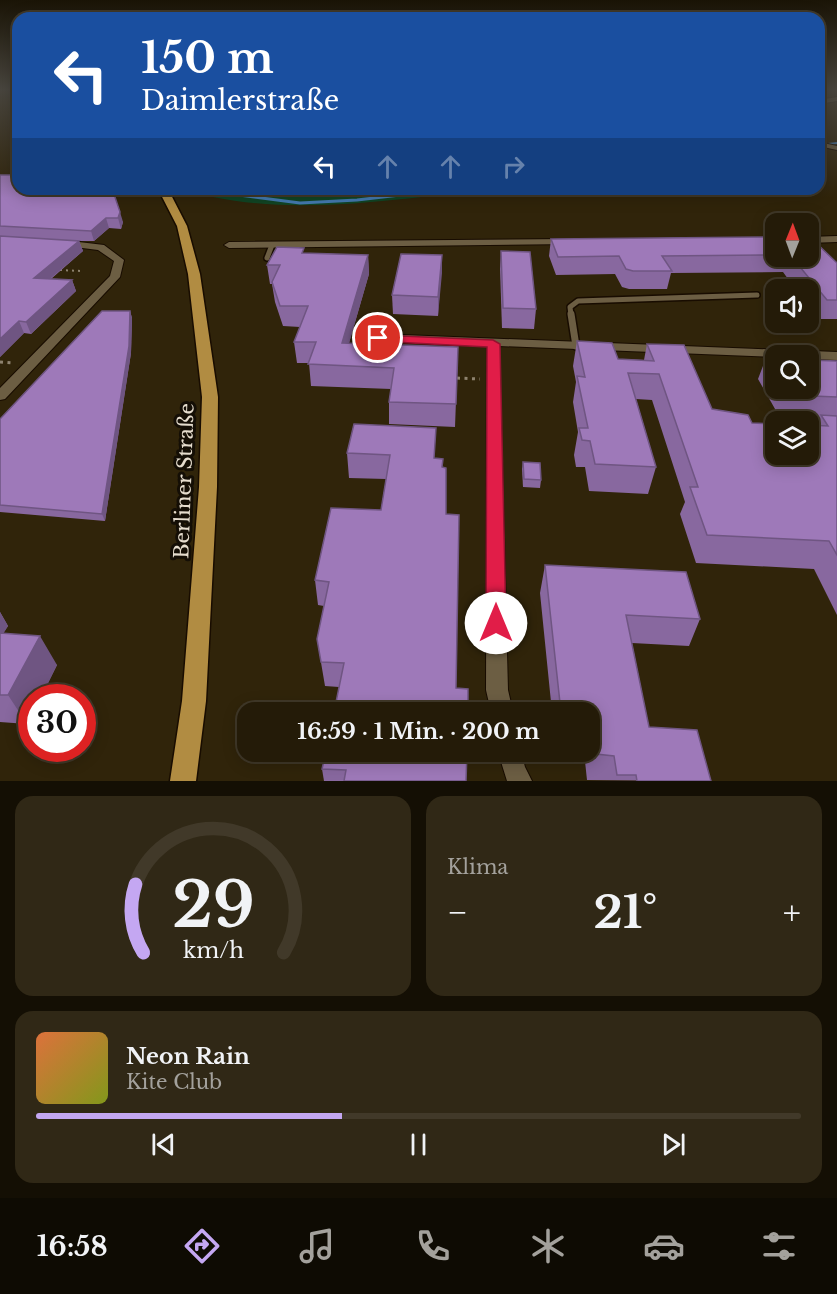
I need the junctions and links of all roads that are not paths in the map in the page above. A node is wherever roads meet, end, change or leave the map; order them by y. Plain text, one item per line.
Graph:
1 (166, 195) edge
2 (837, 239) edge
3 (819, 240) edge
4 (584, 242) edge
5 (52, 243) edge
6 (229, 245) dead end
7 (272, 245) junction
8 (267, 258) dead end
9 (757, 295) dead end
10 (378, 338) dead end
11 (493, 344) junction
12 (576, 346) junction
13 (837, 356) edge
14 (0, 396) edge
15 (500, 702) edge
16 (512, 762) edge
17 (183, 781) edge
18 (520, 781) edge

1 - 17 main road, Berliner Straße
2 - 3 street
4 - 7 street
5 - 14 street
6 - 7 street
7 - 8 lane
9 - 12 lane
10 - 11 street
11 - 12 street
11 - 15 street
12 - 13 street
16 - 18 street

